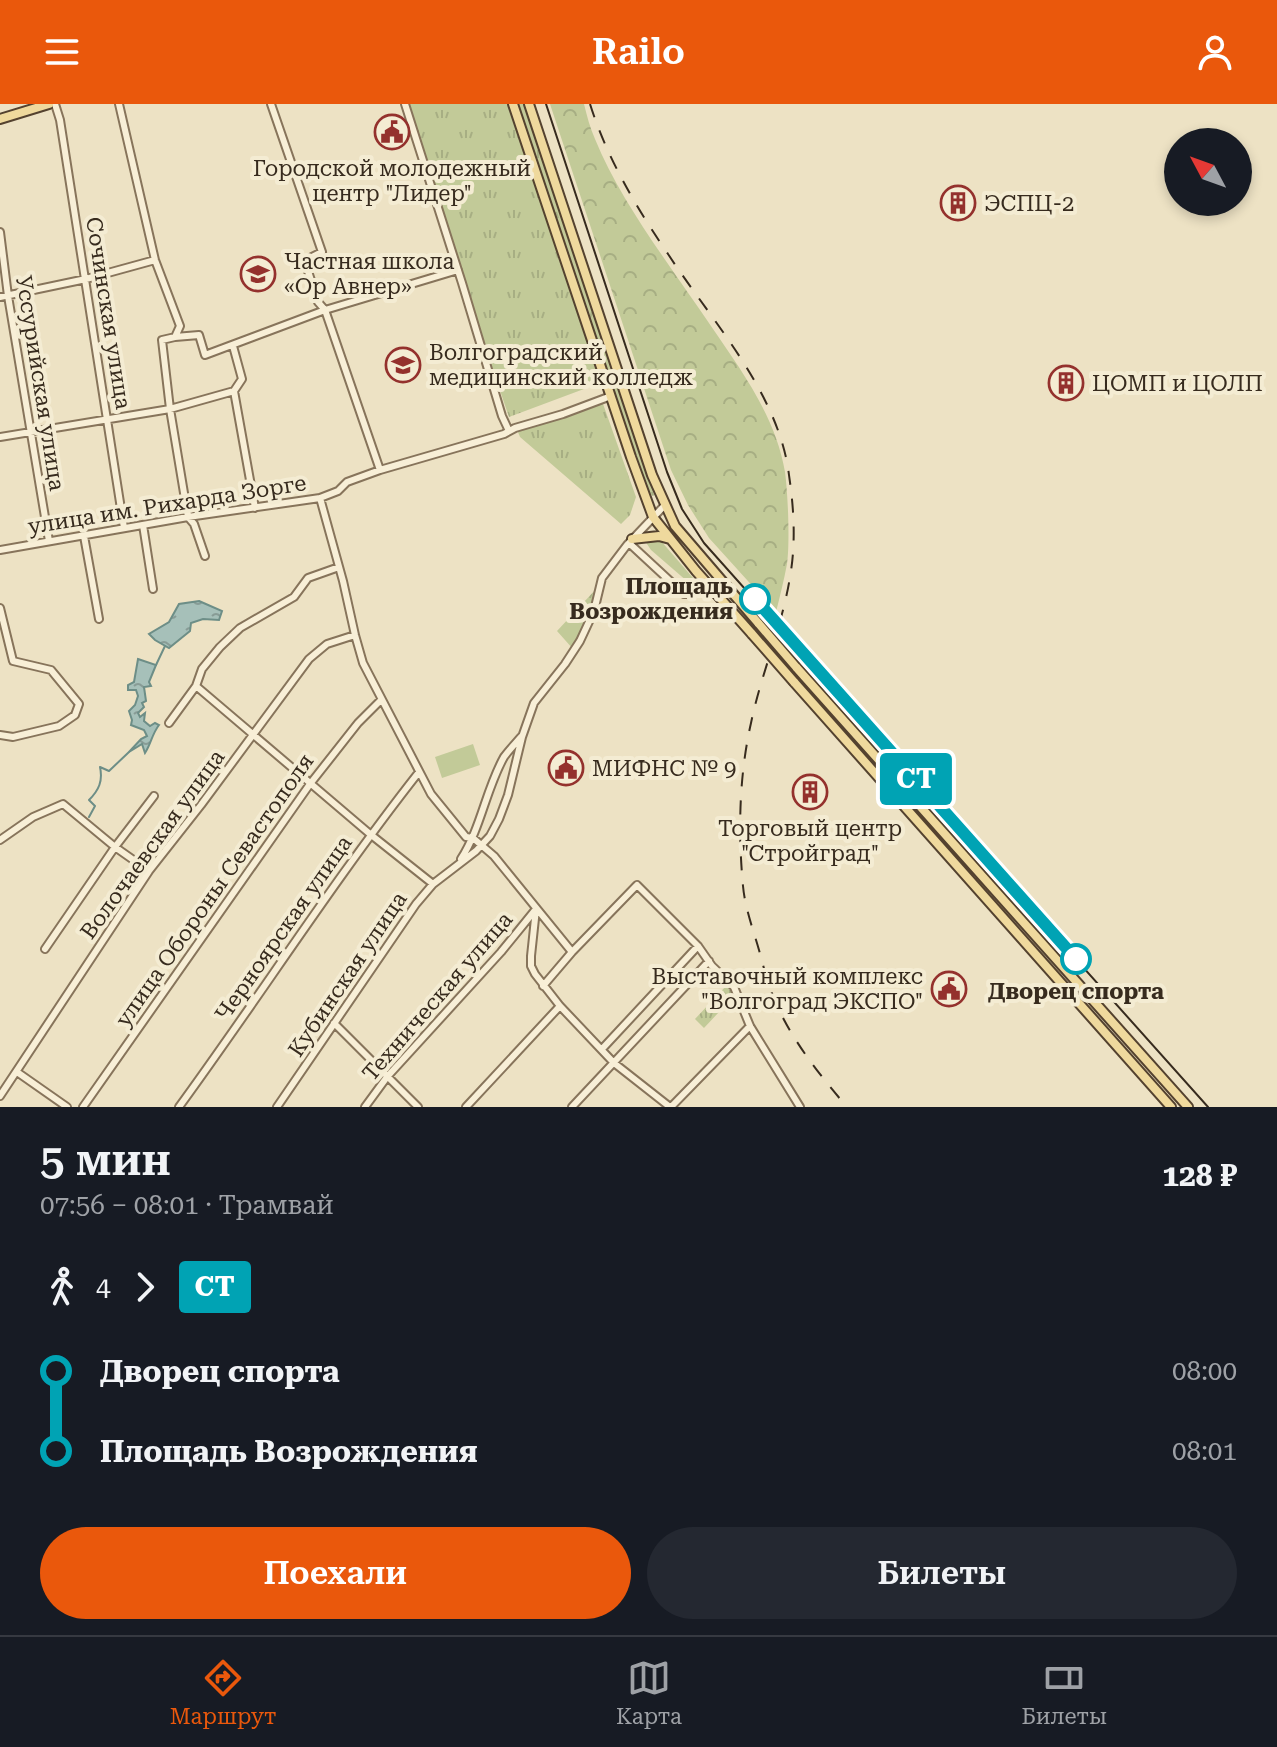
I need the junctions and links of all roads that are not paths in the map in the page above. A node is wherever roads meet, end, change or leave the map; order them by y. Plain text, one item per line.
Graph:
1 (52, 104) edge
2 (119, 104) edge
3 (271, 104) edge
4 (405, 104) edge
5 (513, 104) edge
6 (529, 104) edge
7 (0, 119) edge
8 (0, 232) edge
9 (155, 260) junction
10 (458, 270) junction
11 (86, 279) junction
12 (4, 296) edge
13 (325, 310) junction
14 (175, 337) junction
15 (233, 346) junction
16 (234, 391) junction
17 (611, 396) junction
18 (170, 409) junction
19 (107, 421) junction
20 (509, 431) junction
21 (30, 433) junction
22 (0, 437) edge
23 (380, 470) junction
24 (320, 498) junction
25 (665, 505) junction
26 (255, 508) junction
27 (188, 517) junction
28 (653, 517) junction
29 (143, 525) junction
30 (124, 528) junction
31 (84, 536) junction
32 (670, 539) junction
33 (49, 541) junction
34 (631, 541) junction
35 (0, 550) edge
36 (205, 556) dead end
37 (339, 567) junction
38 (712, 588) junction
39 (153, 589) dead end
40 (0, 608) edge
41 (99, 619) dead end
42 (355, 635) junction
43 (196, 686) junction
44 (381, 700) junction
45 (169, 723) dead end
46 (0, 735) edge
47 (253, 735) junction
48 (522, 737) junction
49 (419, 772) junction
50 (310, 784) junction
51 (154, 796) dead end
52 (370, 834) junction
53 (473, 838) junction
54 (0, 840) edge
55 (481, 845) junction
56 (115, 847) junction
57 (454, 868) junction
58 (149, 871) junction
59 (433, 884) junction
60 (536, 909) junction
61 (698, 946) junction
62 (45, 949) dead end
63 (572, 952) junction
64 (709, 961) junction
65 (543, 986) junction
66 (1090, 996) junction
67 (1080, 1004) junction
68 (560, 1006) junction
69 (334, 1023) junction
70 (750, 1026) junction
71 (602, 1049) junction
72 (614, 1063) junction
73 (17, 1072) junction
74 (387, 1077) junction
75 (0, 1096) edge
76 (67, 1107) edge
77 (83, 1107) edge
78 (179, 1107) edge
79 (277, 1107) edge
80 (365, 1107) edge
81 (418, 1107) edge
82 (466, 1107) edge
83 (572, 1107) edge
84 (670, 1107) edge
85 (800, 1107) edge
86 (1171, 1107) edge
87 (1188, 1107) edge

1 - 7 main road
1 - 11 street, Сочинская улица
2 - 9 street
3 - 13 street
4 - 10 street
5 - 17 main road
6 - 25 main road
8 - 12 street, Уссурийская улица
9 - 11 street
9 - 14 street
10 - 13 street
10 - 20 street
11 - 12 street
11 - 19 street, Сочинская улица
12 - 21 street, Уссурийская улица
13 - 15 street
13 - 23 street
14 - 15 street
14 - 18 street
15 - 16 street
16 - 18 street
16 - 26 street
17 - 20 street, улица им. Рихарда Зорге
17 - 28 main road
18 - 19 street
18 - 27 street
19 - 21 street
19 - 30 street, Сочинская улица
20 - 23 street, улица им. Рихарда Зорге
21 - 22 street
21 - 33 street, Уссурийская улица
23 - 24 street, улица им. Рихарда Зорге
24 - 26 street, улица им. Рихарда Зорге
24 - 37 street
25 - 28 street, Кубинская улица
25 - 66 main road, bridge
26 - 27 street, улица им. Рихарда Зорге
27 - 29 street, улица им. Рихарда Зорге
27 - 36 street
28 - 32 main road
28 - 34 street, Кубинская улица
29 - 30 street, улица им. Рихарда Зорге
29 - 39 street
30 - 31 street, улица им. Рихарда Зорге
31 - 33 street, улица им. Рихарда Зорге
31 - 41 street
32 - 34 main road
32 - 38 main road
33 - 35 street, улица им. Рихарда Зорге
34 - 38 street
34 - 48 street, Кубинская улица
37 - 42 street
37 - 43 street
38 - 67 main road, bridge
40 - 46 street
42 - 44 street
42 - 47 street, Волочаевская улица
43 - 45 street
43 - 47 street
44 - 49 street
44 - 50 street, улица Обороны Севастополя
47 - 50 street
47 - 58 street, Волочаевская улица
48 - 53 street, Кубинская улица
48 - 55 street, Кубинская улица
49 - 52 street, Черноярская улица
49 - 53 street
50 - 52 street
50 - 77 street, улица Обороны Севастополя
51 - 56 street
52 - 59 street
52 - 78 street, Черноярская улица
53 - 55 street
53 - 57 street, Кубинская улица
54 - 56 street
55 - 57 street, Кубинская улица
55 - 60 street
56 - 58 street
56 - 62 street
57 - 59 street, Кубинская улица
58 - 73 street, Волочаевская улица
59 - 69 street, Кубинская улица
60 - 63 street
60 - 65 street
60 - 74 street, Техническая улица
61 - 63 street
61 - 64 street
61 - 71 street
63 - 65 street
64 - 70 street
64 - 72 street
65 - 68 street
66 - 67 main road
66 - 87 main road
67 - 86 main road
68 - 71 street
68 - 82 street
69 - 74 street
69 - 79 street, Кубинская улица
70 - 84 street
70 - 85 street
71 - 72 street
72 - 83 street
72 - 84 street
73 - 75 street, Волочаевская улица
73 - 76 street
74 - 80 street, Техническая улица
74 - 81 street

